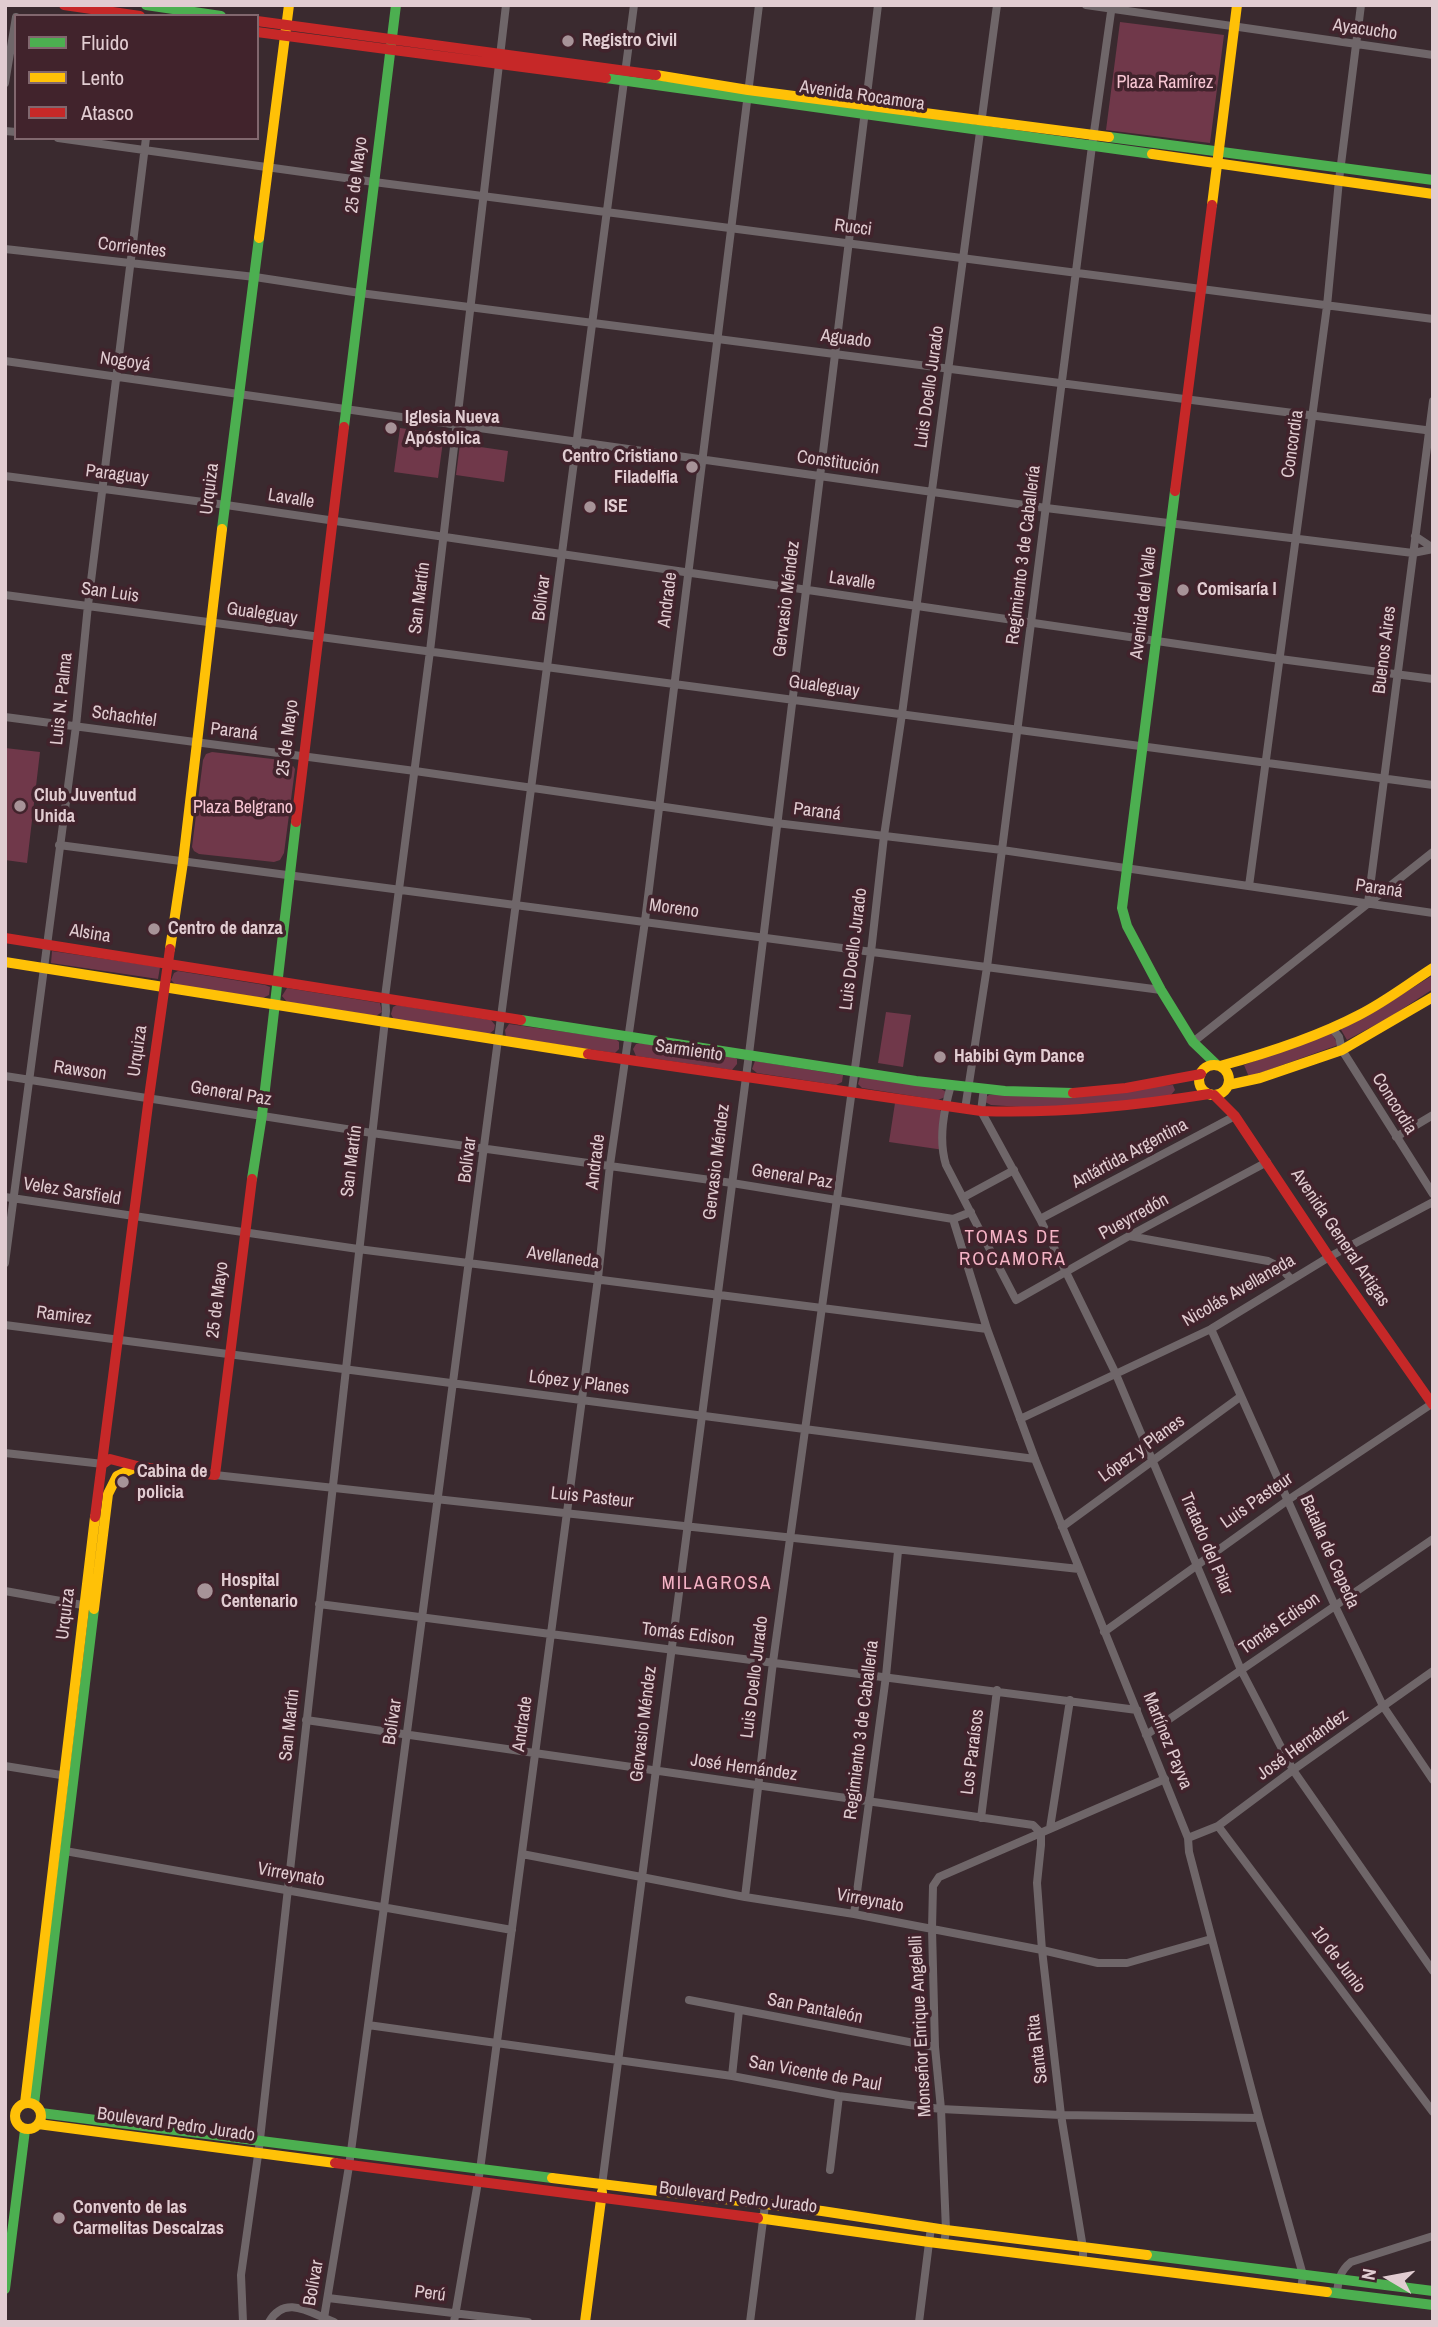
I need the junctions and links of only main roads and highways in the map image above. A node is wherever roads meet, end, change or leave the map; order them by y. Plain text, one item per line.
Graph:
1 (64, 5) edge
2 (146, 5) edge
3 (289, 5) edge
4 (396, 5) edge
5 (1237, 5) edge
6 (162, 9) edge
7 (126, 14) edge
8 (204, 14) edge
9 (259, 22) edge
10 (286, 30) junction
11 (259, 32) edge
12 (391, 39) junction
13 (390, 51) junction
14 (500, 59) junction
15 (1218, 158) junction
16 (1433, 180) edge
17 (1433, 194) edge
18 (5, 938) edge
19 (5, 962) edge
20 (169, 965) junction
21 (1433, 968) edge
22 (278, 981) junction
23 (165, 988) junction
24 (1433, 997) edge
25 (275, 1005) junction
26 (1193, 1042) junction
27 (1218, 1065) junction
28 (1201, 1073) junction
29 (1228, 1086) junction
30 (1211, 1094) junction
31 (1235, 1116) junction
32 (1432, 1404) edge
33 (103, 1464) junction
34 (141, 1467) junction
35 (215, 1475) joint
36 (89, 1606) junction
37 (69, 1776) junction
38 (26, 2111) edge
39 (16, 2126) edge
40 (350, 2160) junction
41 (603, 2185) junction
42 (601, 2198) junction
43 (1145, 2255) junction
44 (1143, 2269) junction
45 (5, 2289) edge
46 (1433, 2291) edge
47 (1433, 2305) edge
48 (585, 2322) edge

1 - 7 main road
2 - 6 main road
3 - 10 main road, Urquiza
4 - 12 main road, 25 de Mayo
5 - 15 main road, Avenida del Valle
6 - 8 main road
9 - 10 main road
10 - 11 main road
10 - 12 main road, Avenida Rocamora
10 - 13 main road, Avenida Rocamora
10 - 20 main road, Urquiza
12 - 13 main road, 25 de Mayo
12 - 14 main road, Avenida Rocamora
13 - 14 main road, Avenida Rocamora
13 - 22 main road, 25 de Mayo
14 - 15 main road, Avenida Rocamora
15 - 16 main road, Avenida Rocamora
15 - 17 main road, Avenida Rocamora
15 - 26 main road, Avenida del Valle
18 - 20 main road, Alsina
19 - 23 main road
20 - 22 main road, Sarmiento
20 - 23 main road, Urquiza
21 - 27 main road
22 - 25 main road, 25 de Mayo
22 - 28 main road, Sarmiento
23 - 25 main road, Sarmiento
23 - 33 main road, Urquiza
24 - 29 main road
25 - 30 main road, Sarmiento
25 - 35 main road, 25 de Mayo
26 - 27 main road
26 - 28 main road
27 - 28 main road
27 - 29 main road
28 - 30 main road
29 - 30 main road
29 - 31 main road
30 - 31 main road, Avenida General Artigas
31 - 32 main road, Avenida General Artigas
33 - 34 main road, Luis Pasteur
33 - 36 main road, Urquiza
34 - 35 main road, Luis Pasteur
34 - 36 main road, Urquiza
36 - 37 main road, Urquiza
37 - 38 main road, Urquiza
37 - 38 main road, Urquiza
38 - 39 main road
38 - 39 main road
38 - 40 main road, Boulevard Pedro Jurado
38 - 40 main road, Boulevard Pedro Jurado
39 - 45 main road
40 - 41 main road, Boulevard Pedro Jurado
40 - 42 main road, Boulevard Pedro Jurado
41 - 42 main road, Gervasio Méndez
41 - 43 main road, Boulevard Pedro Jurado
42 - 44 main road, Boulevard Pedro Jurado
42 - 48 main road, Gervasio Méndez
43 - 44 main road
43 - 46 main road, Boulevard Pedro Jurado
44 - 47 main road, Boulevard Pedro Jurado

